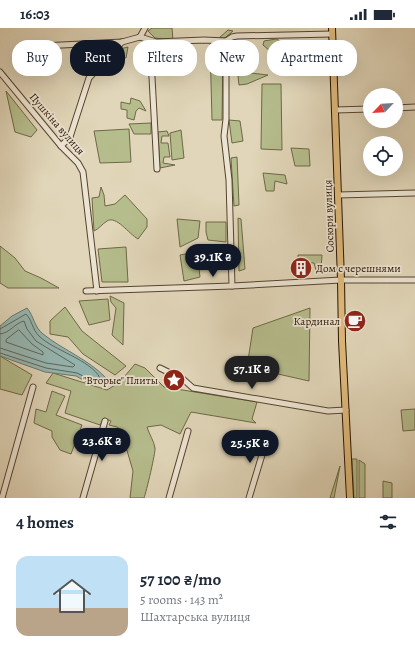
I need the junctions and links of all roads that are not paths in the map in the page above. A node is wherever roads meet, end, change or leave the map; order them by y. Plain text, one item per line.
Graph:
1 (140, 28) edge
2 (145, 28) edge
3 (332, 31) edge
4 (140, 36) junction
5 (148, 40) edge
6 (228, 40) edge
7 (125, 41) edge
8 (0, 72) edge
9 (91, 76) edge
10 (152, 76) edge
11 (226, 76) edge
12 (415, 107) edge
13 (403, 108) edge
14 (363, 109) edge
15 (335, 110) junction
16 (61, 146) junction
17 (157, 169) dead end
18 (415, 193) edge
19 (338, 195) junction
20 (341, 280) junction
21 (415, 280) edge
22 (232, 286) junction
23 (86, 291) dead end
24 (97, 291) junction
25 (160, 368) dead end
26 (33, 387) dead end
27 (346, 410) junction
28 (105, 421) dead end
29 (188, 431) dead end
30 (268, 435) dead end
31 (2, 498) edge
32 (83, 498) edge
33 (169, 498) edge
34 (249, 498) edge
35 (350, 498) edge

1 - 4 street
2 - 4 street
3 - 6 street
3 - 15 main road, Сосюри вулиця
4 - 5 street
4 - 7 street
8 - 16 street, Пушкіна вулиця
9 - 16 street
10 - 17 street
11 - 22 street
12 - 13 street
14 - 15 street
15 - 19 main road, Сосюри вулиця
16 - 24 street, Пушкіна вулиця
18 - 19 street
19 - 20 main road, Сосюри вулиця
20 - 21 street
20 - 22 street
20 - 27 main road, Сосюри вулиця
22 - 24 street
23 - 24 street
25 - 27 street
26 - 31 street
27 - 35 main road, Сосюри вулиця
28 - 32 street
29 - 33 street
30 - 34 street

